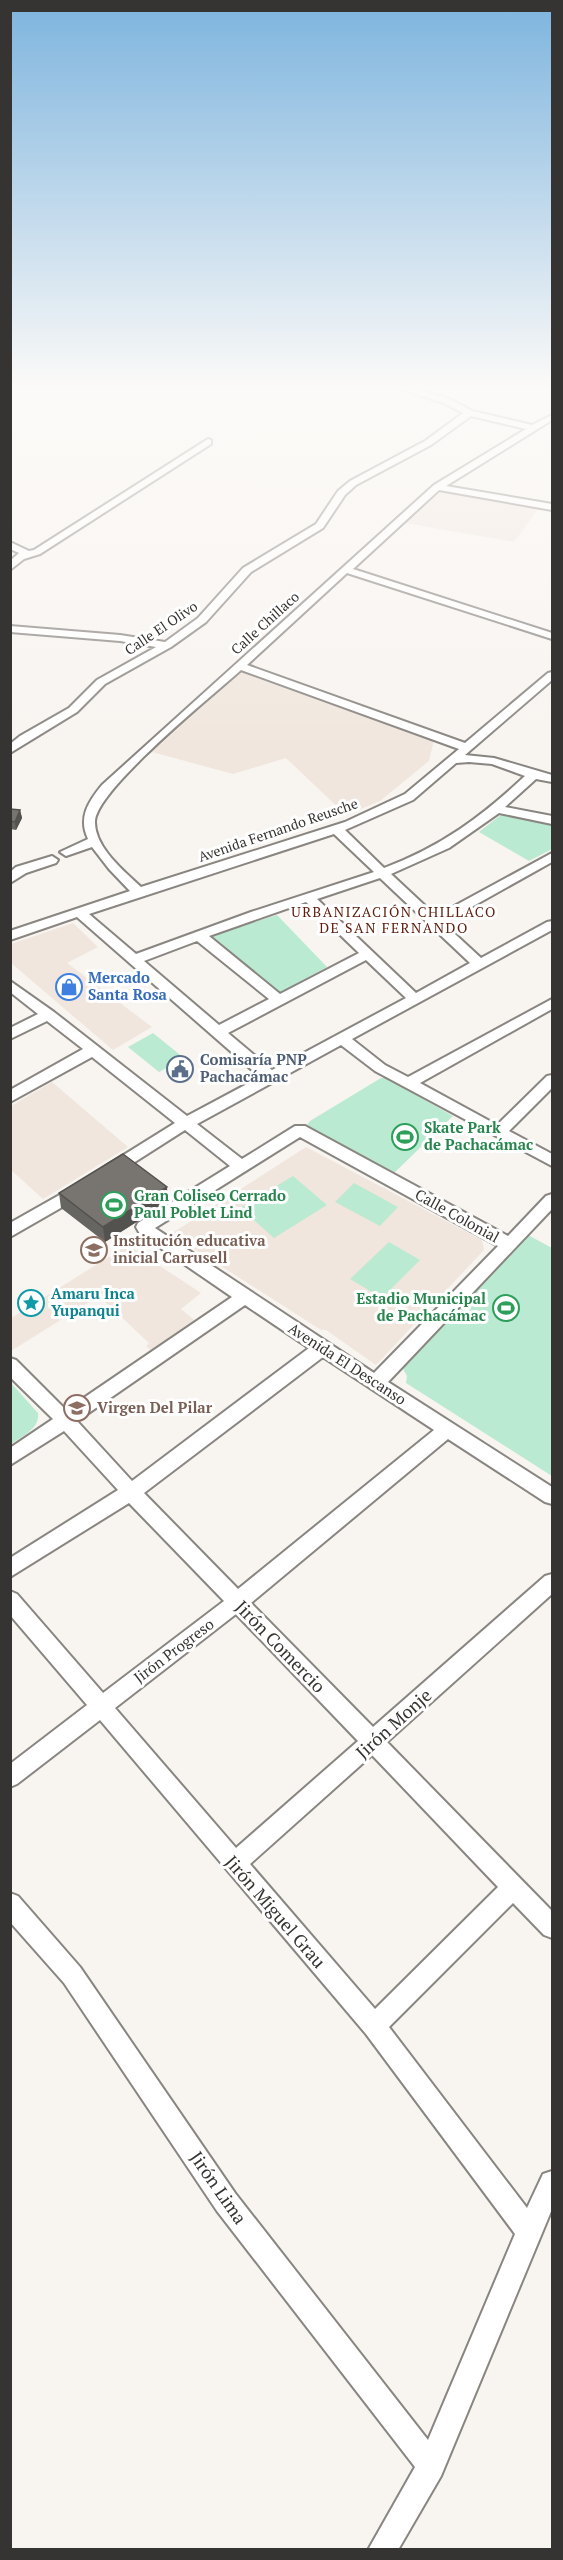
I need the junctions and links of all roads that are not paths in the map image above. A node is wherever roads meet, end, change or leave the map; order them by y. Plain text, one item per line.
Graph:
1 (105, 508) edge
2 (331, 508) edge
3 (414, 508) edge
4 (10, 545) edge
5 (23, 556) junction
6 (10, 567) edge
7 (347, 570) junction
8 (10, 629) edge
9 (552, 636) edge
10 (167, 645) junction
11 (240, 666) junction
12 (552, 675) edge
13 (478, 739) junction
14 (468, 748) junction
15 (10, 750) edge
16 (454, 760) junction
17 (500, 761) junction
18 (534, 774) junction
19 (552, 778) edge
20 (496, 809) junction
21 (552, 820) edge
22 (336, 829) junction
23 (95, 842) junction
24 (66, 852) dead end
25 (552, 857) edge
26 (52, 860) dead end
27 (383, 874) junction
28 (10, 879) edge
29 (138, 892) junction
30 (308, 897) junction
31 (79, 912) junction
32 (434, 922) junction
33 (552, 926) edge
34 (199, 935) junction
35 (10, 936) edge
36 (367, 954) junction
37 (134, 960) junction
38 (480, 965) junction
39 (10, 985) edge
40 (415, 999) junction
41 (279, 1000) junction
42 (552, 1002) edge
43 (49, 1015) junction
44 (218, 1032) junction
45 (10, 1034) edge
46 (342, 1039) junction
47 (93, 1050) junction
48 (270, 1077) junction
49 (552, 1080) edge
50 (409, 1083) junction
51 (10, 1097) edge
52 (186, 1123) junction
53 (500, 1132) junction
54 (552, 1161) edge
55 (242, 1167) junction
56 (552, 1200) edge
57 (10, 1231) edge
58 (508, 1244) junction
59 (244, 1297) junction
60 (322, 1348) junction
61 (10, 1365) edge
62 (376, 1383) junction
63 (65, 1420) junction
64 (446, 1430) junction
65 (10, 1458) edge
66 (130, 1492) junction
67 (552, 1496) edge
68 (10, 1569) edge
69 (552, 1582) edge
70 (10, 1600) edge
71 (237, 1603) junction
72 (100, 1707) junction
73 (374, 1742) junction
74 (10, 1777) edge
75 (234, 1864) junction
76 (514, 1887) junction
77 (10, 1904) edge
78 (552, 1927) edge
79 (374, 2026) junction
80 (552, 2183) edge
81 (529, 2231) junction
82 (431, 2466) junction
83 (382, 2550) edge

1 - 5 street
2 - 10 street, Calle El Olivo
3 - 7 street, Calle Chillaco
4 - 5 street
5 - 6 street
7 - 9 street
7 - 11 street, Calle Chillaco
8 - 10 street
10 - 15 street, Calle El Olivo
11 - 14 street
11 - 23 street, Calle Chillaco
12 - 13 street, Avenida Fernando Reusche
13 - 14 street, Avenida Fernando Reusche
13 - 17 street
14 - 16 street, Avenida Fernando Reusche
16 - 17 street
16 - 22 street, Avenida Fernando Reusche
17 - 18 street
18 - 19 street
18 - 20 street
20 - 21 street
20 - 27 street
22 - 27 street
22 - 29 street, Avenida Fernando Reusche
23 - 24 street
23 - 29 street, Calle Chillaco
25 - 32 street
26 - 28 street
27 - 30 street
27 - 32 street
29 - 31 street, Avenida Fernando Reusche
30 - 34 street
30 - 36 street
31 - 35 street, Avenida Fernando Reusche
31 - 37 street
32 - 38 street
33 - 38 street
34 - 37 street
34 - 41 street
36 - 40 street
36 - 41 street
37 - 44 street
38 - 40 street
39 - 43 street
40 - 46 street
41 - 44 street
42 - 50 street
43 - 45 street
43 - 47 street
44 - 48 street
46 - 48 street
46 - 50 street
47 - 51 street
47 - 52 street
48 - 52 street
49 - 53 street
50 - 53 street
52 - 55 street
52 - 57 street
53 - 54 street
55 - 58 street, Calle Colonial
55 - 59 street, Avenida El Descanso
56 - 58 street
58 - 62 street, Calle Colonial
59 - 60 street, Avenida El Descanso
59 - 63 street
60 - 62 street, Avenida El Descanso
60 - 66 street
61 - 63 street, Jirón Comercio
62 - 64 street, Avenida El Descanso
63 - 65 street
63 - 66 street, Jirón Comercio
64 - 67 street, Avenida El Descanso
64 - 71 street, Jirón Progreso
66 - 68 street
66 - 71 street, Jirón Comercio
69 - 73 street, Jirón Monje
70 - 72 street, Jirón Miguel Grau
71 - 72 street, Jirón Progreso
71 - 73 street, Jirón Comercio
72 - 74 street, Jirón Progreso
72 - 75 street, Jirón Miguel Grau
73 - 75 street, Jirón Monje
73 - 76 street, Jirón Comercio
75 - 79 street, Jirón Miguel Grau
76 - 78 street, Jirón Comercio
76 - 79 street
77 - 82 street, Jirón Lima
79 - 81 street, Jirón Miguel Grau
80 - 81 street
81 - 82 street
82 - 83 street

